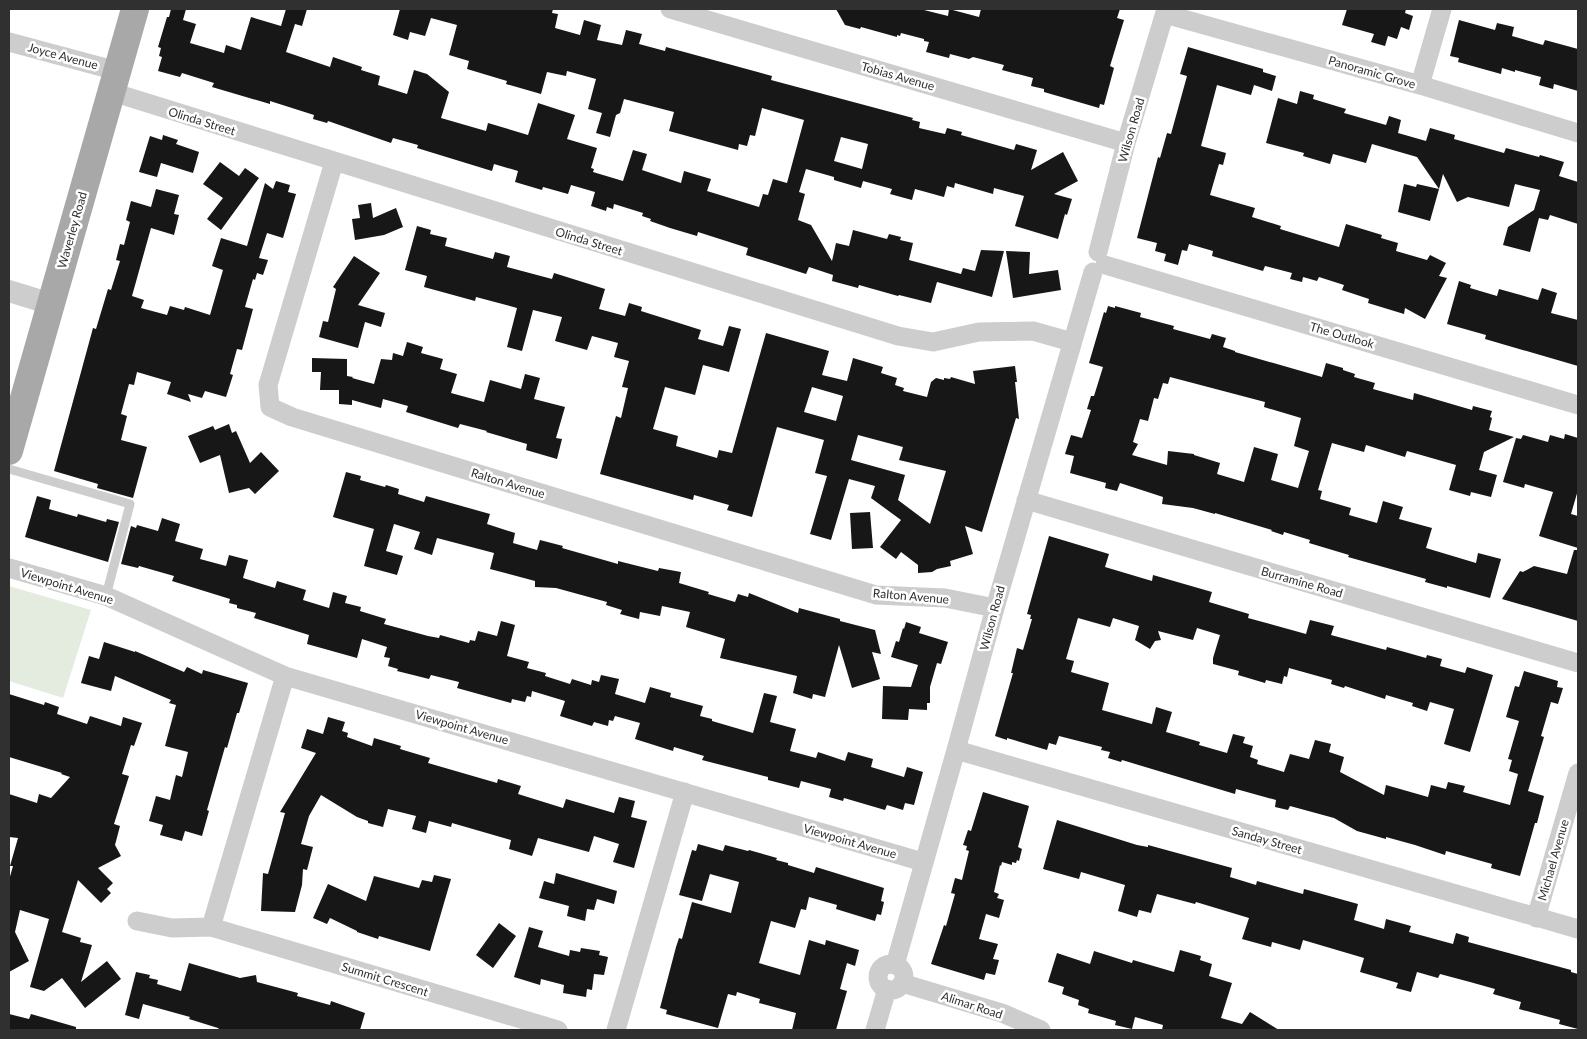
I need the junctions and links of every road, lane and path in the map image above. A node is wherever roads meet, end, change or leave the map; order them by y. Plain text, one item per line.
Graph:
1 (135, 9) edge
2 (670, 9) edge
3 (1442, 9) edge
4 (1166, 11) edge
5 (9, 42) edge
6 (114, 82) junction
7 (1420, 85) junction
8 (1578, 133) edge
9 (1126, 143) junction
10 (334, 162) junction
11 (1099, 263) junction
12 (9, 291) edge
13 (51, 304) junction
14 (1072, 342) junction
15 (1578, 405) edge
16 (9, 451) edge
17 (9, 469) edge
18 (1026, 500) junction
19 (9, 568) edge
20 (106, 596) junction
21 (995, 608) junction
22 (1578, 663) edge
23 (285, 676) junction
24 (956, 750) junction
25 (1578, 773) edge
26 (685, 792) junction
27 (923, 862) junction
28 (1536, 918) junction
29 (137, 921) dead end
30 (211, 927) junction
31 (1578, 930) edge
32 (894, 986) junction
33 (558, 1030) edge
34 (616, 1030) edge
35 (875, 1030) edge
36 (1041, 1030) edge

1 - 6 main road, Waverley Road
2 - 9 street, Tobias Avenue
3 - 7 street
4 - 7 street, Panoramic Grove
4 - 9 street, Wilson Road
5 - 6 street, Joyce Avenue
6 - 10 street, Olinda Street
6 - 13 main road, Waverley Road
7 - 8 street, Panoramic Grove
9 - 11 street, Wilson Road
10 - 14 street, Olinda Street
10 - 21 street, Ralton Avenue
11 - 14 street, Wilson Road
11 - 15 street, The Outlook
12 - 13 street
13 - 16 main road, Waverley Road
14 - 18 street, Wilson Road
17 - 20 lane
18 - 21 street, Wilson Road
18 - 22 street, Burramine Road
19 - 20 street, Viewpoint Avenue
20 - 23 street, Viewpoint Avenue
21 - 24 street, Wilson Road
23 - 26 street, Viewpoint Avenue
23 - 30 street
24 - 27 street, Wilson Road
24 - 28 street, Sanday Street
25 - 28 street, Michael Avenue
26 - 27 street, Viewpoint Avenue
26 - 34 street
27 - 32 street, Wilson Road
28 - 31 street, Sanday Street
29 - 30 street, Summit Crescent
30 - 33 street, Summit Crescent
32 - 35 street
32 - 36 street, Alimar Road

